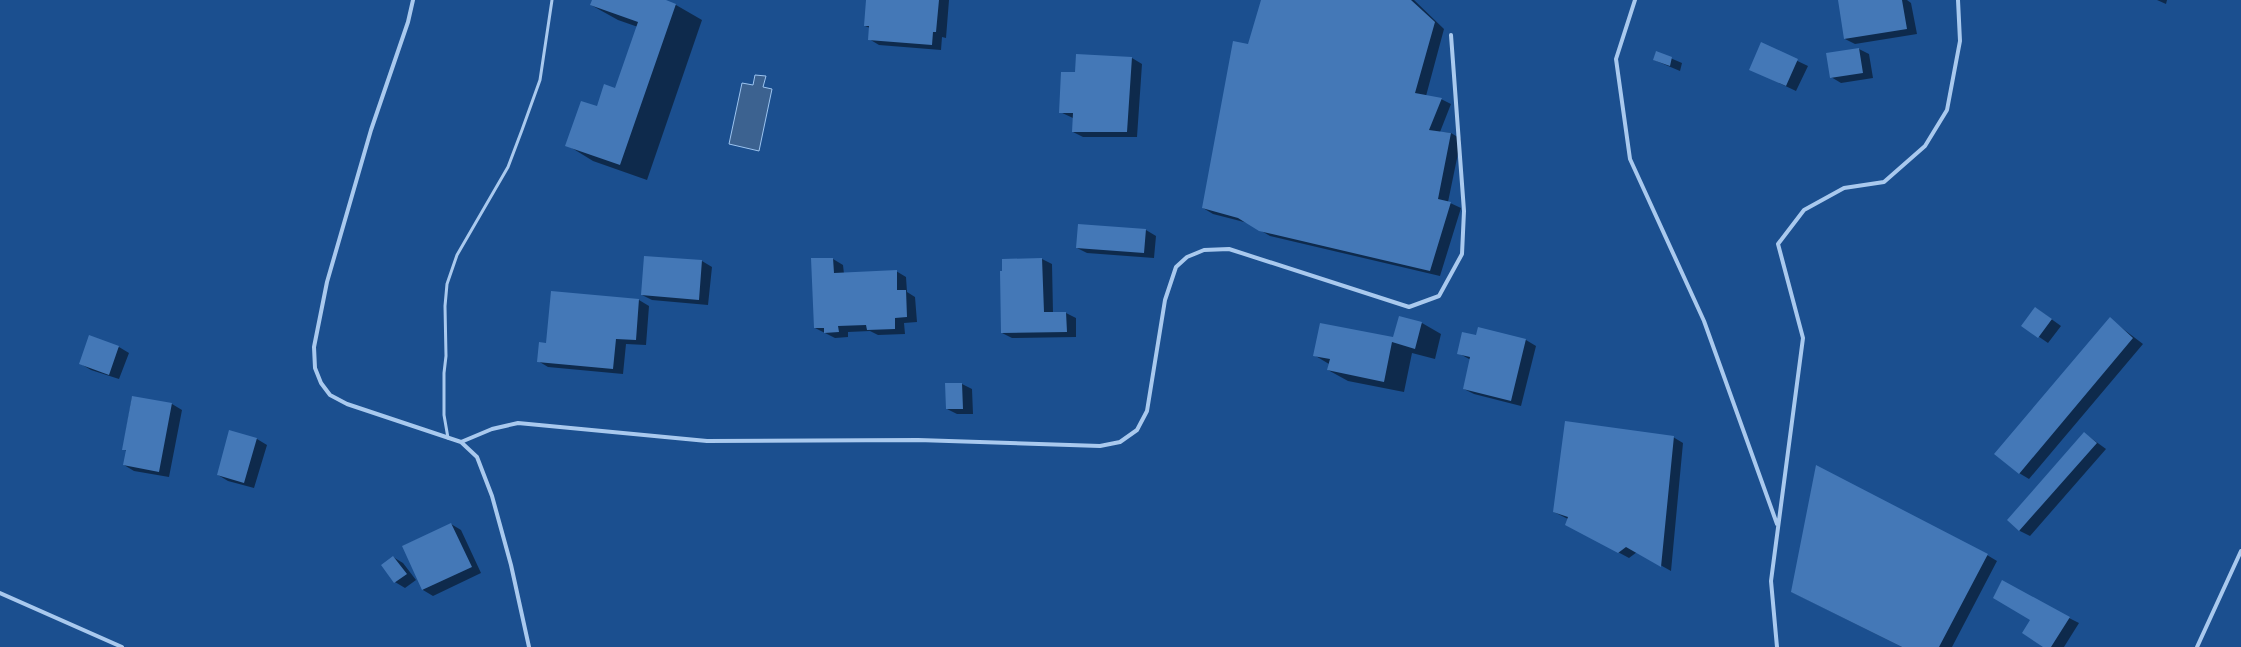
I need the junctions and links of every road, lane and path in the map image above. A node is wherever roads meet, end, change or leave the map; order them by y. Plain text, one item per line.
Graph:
1 (413, 0) edge
2 (552, 0) edge
3 (1635, 0) edge
4 (1958, 0) edge
5 (1451, 35) dead end
6 (448, 438) junction
7 (461, 442) junction
8 (1778, 526) junction
9 (2241, 551) edge
10 (0, 593) edge
11 (122, 647) edge
12 (529, 647) edge
13 (1777, 647) edge
14 (2197, 647) edge

1 - 6 street
2 - 6 lane
3 - 8 street
4 - 8 street
5 - 7 street
6 - 7 street
7 - 12 street
8 - 13 street
9 - 14 street
10 - 11 street

